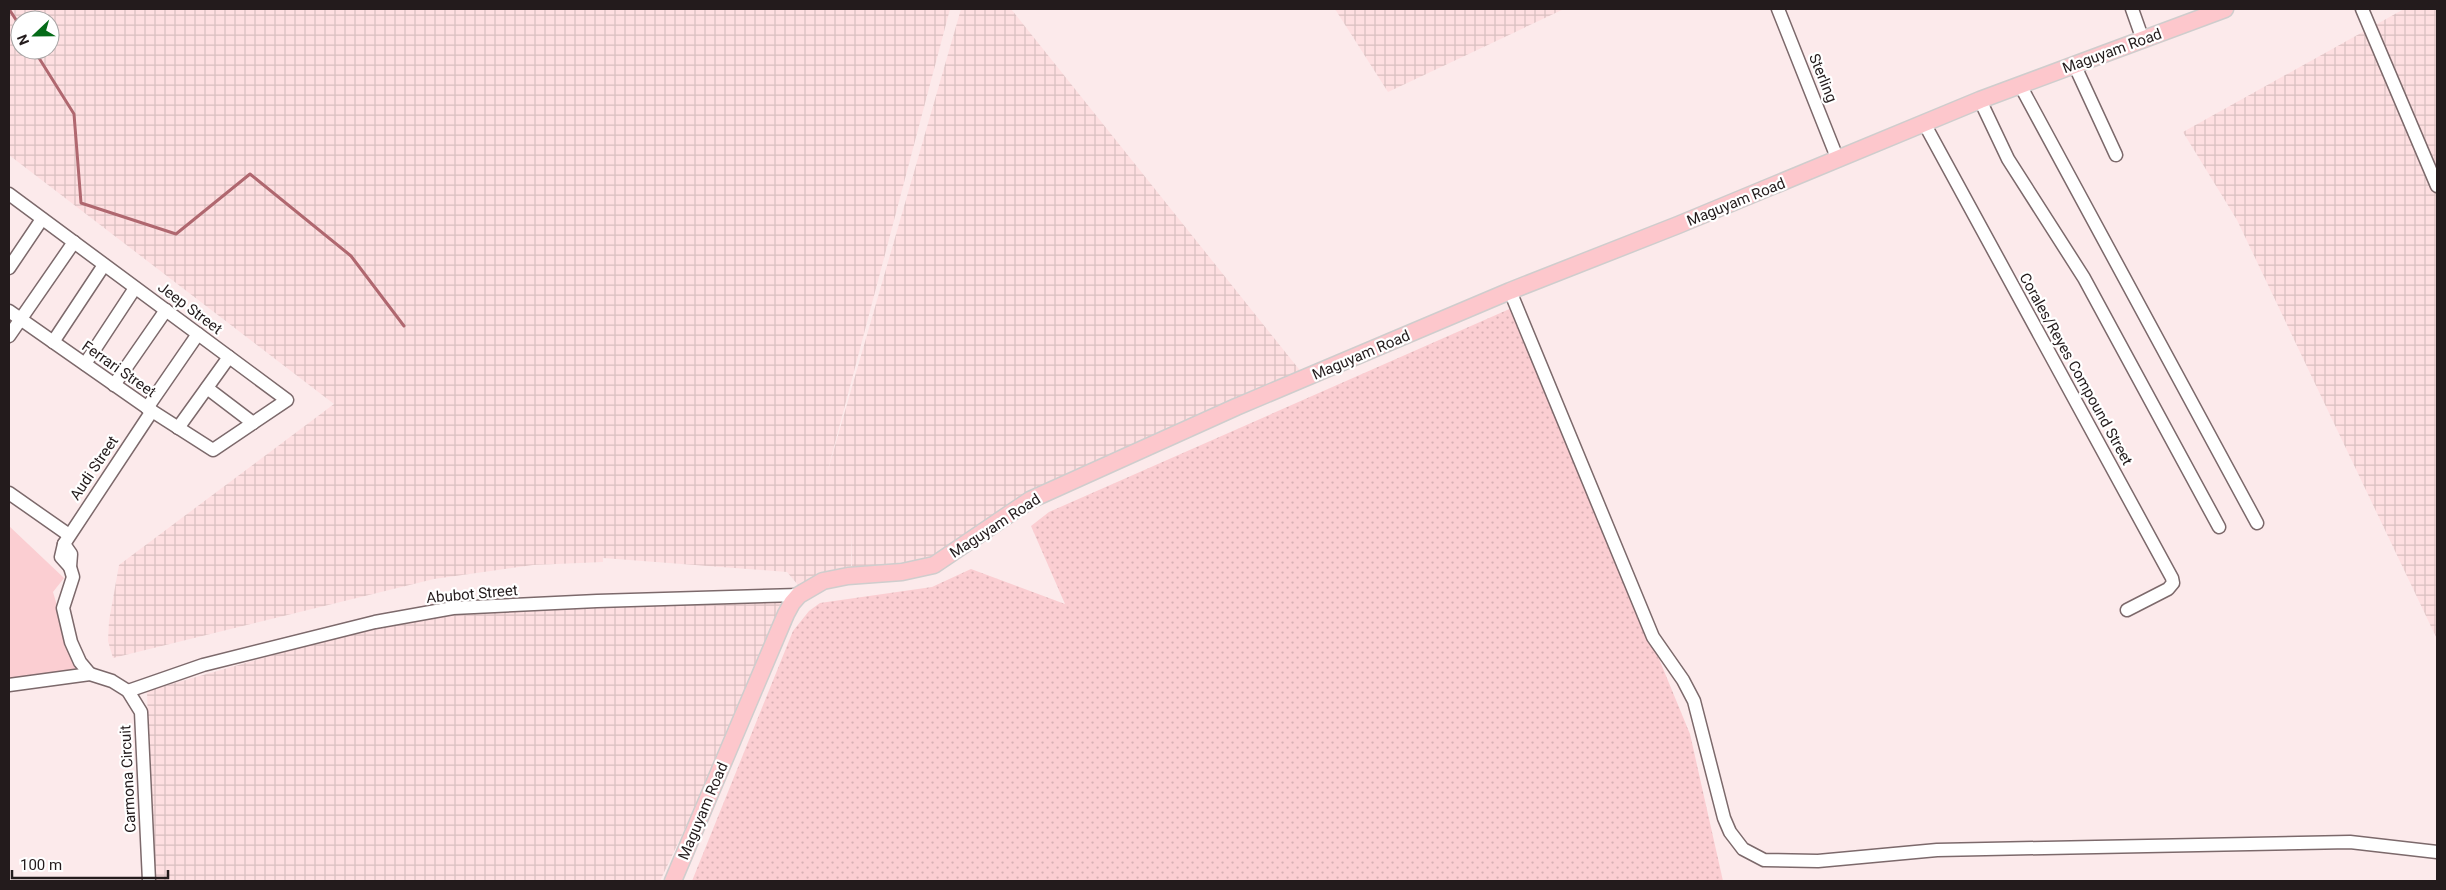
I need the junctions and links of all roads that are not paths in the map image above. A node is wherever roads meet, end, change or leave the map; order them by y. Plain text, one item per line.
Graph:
1 (1778, 9) edge
2 (2132, 9) edge
3 (2225, 9) edge
4 (2362, 9) edge
5 (2143, 40) junction
6 (2074, 64) junction
7 (2020, 85) junction
8 (1980, 100) junction
9 (1924, 123) junction
10 (2116, 155) dead end
11 (1838, 160) junction
12 (2434, 168) edge
13 (2437, 186) edge
14 (10, 197) edge
15 (42, 219) junction
16 (74, 242) junction
17 (104, 265) junction
18 (9, 268) edge
19 (135, 288) junction
20 (1510, 291) junction
21 (166, 310) junction
22 (9, 311) edge
23 (20, 319) junction
24 (198, 334) junction
25 (9, 336) edge
26 (53, 342) junction
27 (229, 357) junction
28 (85, 364) junction
29 (114, 385) junction
30 (207, 388) junction
31 (150, 409) junction
32 (253, 423) junction
33 (178, 428) junction
34 (9, 493) edge
35 (2256, 523) dead end
36 (2219, 527) dead end
37 (67, 539) junction
38 (799, 595) junction
39 (2127, 610) dead end
40 (90, 674) junction
41 (9, 685) edge
42 (128, 692) junction
43 (2437, 852) edge
44 (149, 881) edge
45 (673, 881) edge

1 - 11 street, Sterling
2 - 5 street
3 - 5 main road, Maguyam Road
4 - 12 street
5 - 6 main road, Maguyam Road
6 - 7 main road, Maguyam Road
6 - 10 street
7 - 8 main road, Maguyam Road
7 - 35 street
8 - 9 main road, Maguyam Road
8 - 36 street
9 - 11 main road, Maguyam Road
9 - 39 street, Corales/Reyes Compound Street
11 - 20 main road, Maguyam Road
12 - 13 street
14 - 15 street, Jeep Street
15 - 16 street, Jeep Street
15 - 18 street
16 - 17 street, Jeep Street
16 - 23 street
17 - 19 street, Jeep Street
17 - 26 street
19 - 21 street, Jeep Street
19 - 28 street
20 - 38 main road, Maguyam Road
20 - 43 street
21 - 24 street, Jeep Street
21 - 29 street
22 - 23 street, Ferrari Street
23 - 25 street
23 - 26 street, Ferrari Street
24 - 27 street, Jeep Street
24 - 31 street, Audi Street
26 - 28 street, Ferrari Street
27 - 30 street
27 - 32 street, Jeep Street
28 - 29 street, Ferrari Street
29 - 31 street, Ferrari Street
30 - 32 street
30 - 33 street
31 - 33 street, Ferrari Street
31 - 37 street, Audi Street
32 - 33 street, Ferrari Street
34 - 37 street
37 - 40 street
38 - 42 street, Abubot Street
38 - 45 main road, Maguyam Road
40 - 41 street
40 - 42 street, Carmona Circuit
42 - 44 street, Carmona Circuit

